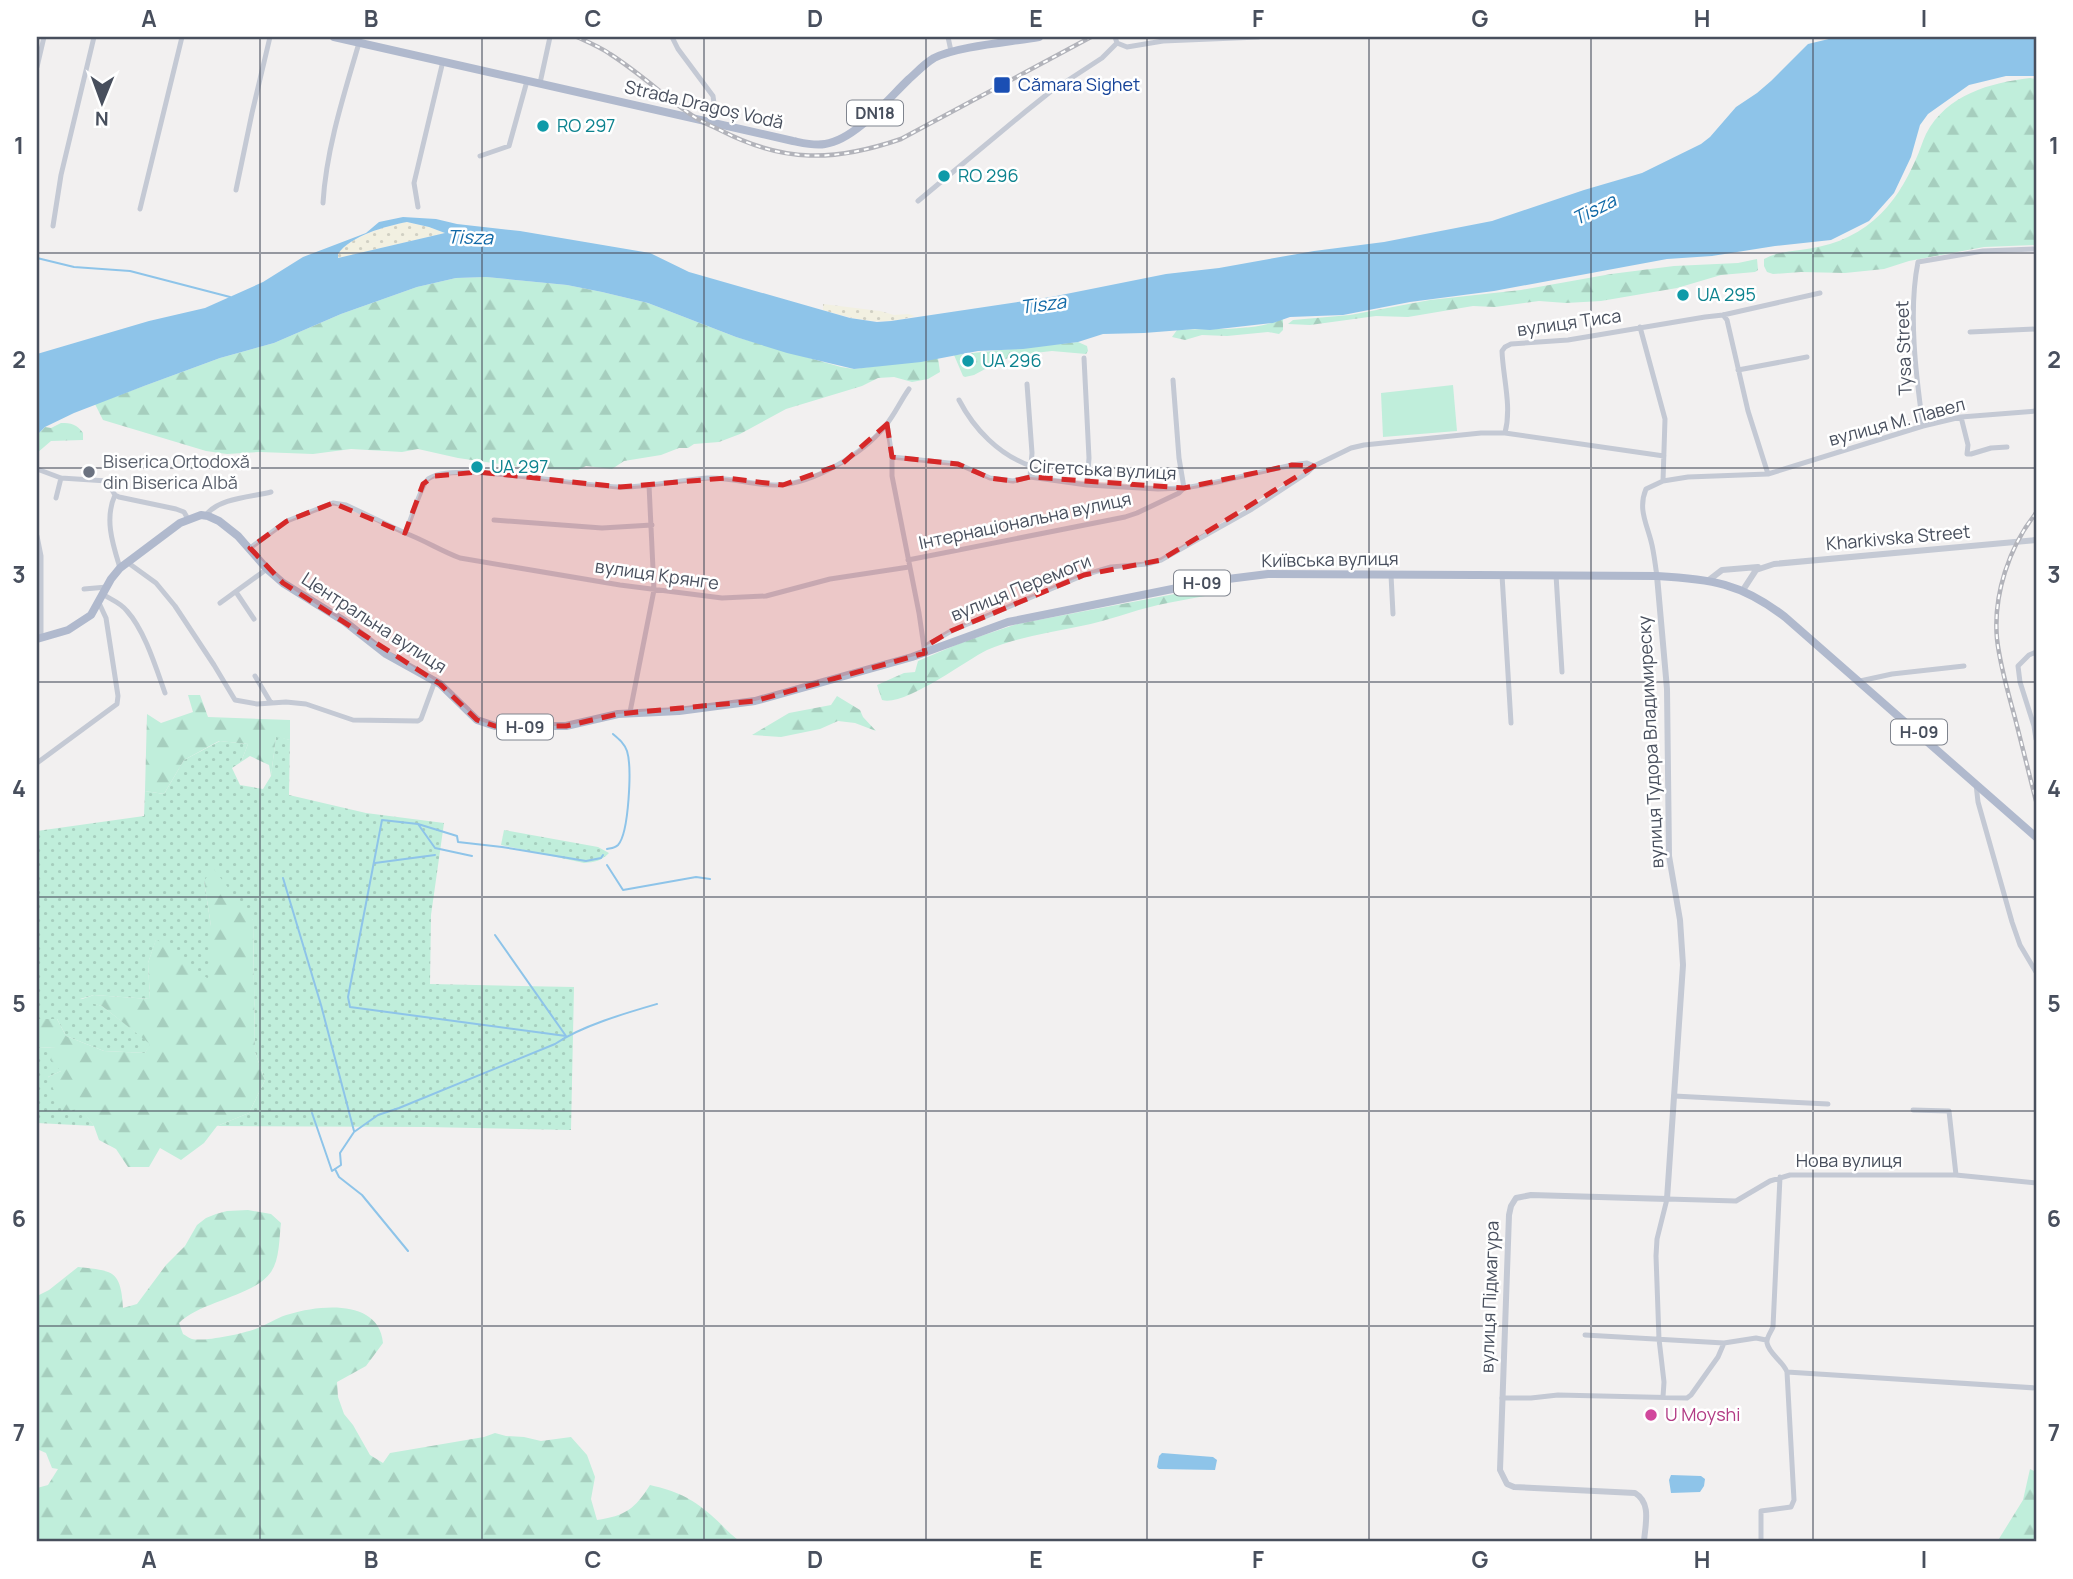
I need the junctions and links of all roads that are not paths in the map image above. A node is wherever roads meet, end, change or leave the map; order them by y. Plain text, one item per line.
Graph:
1 (44, 37) edge
2 (94, 37) edge
3 (182, 37) edge
4 (270, 37) edge
5 (334, 37) edge
6 (550, 37) edge
7 (672, 37) edge
8 (948, 37) edge
9 (979, 37) edge
10 (1039, 37) edge
11 (1259, 37) edge
12 (1116, 40) edge
13 (359, 42) junction
14 (978, 47) junction
15 (951, 51) junction
16 (443, 61) junction
17 (37, 67) edge
18 (527, 81) junction
19 (540, 83) junction
20 (712, 123) junction
21 (480, 156) dead end
22 (236, 190) dead end
23 (918, 201) dead end
24 (323, 203) dead end
25 (418, 207) dead end
26 (140, 209) dead end
27 (53, 226) dead end
28 (2036, 249) edge
29 (1820, 293) dead end
30 (1723, 315) junction
31 (1640, 327) junction
32 (2036, 328) edge
33 (1970, 332) dead end
34 (1807, 357) dead end
35 (1084, 358) dead end
36 (1738, 370) junction
37 (1173, 380) dead end
38 (1027, 384) dead end
39 (909, 389) dead end
40 (960, 400) dead end
41 (2036, 411) edge
42 (1961, 417) junction
43 (887, 424) junction
44 (1923, 426) junction
45 (1505, 433) junction
46 (2007, 447) dead end
47 (1664, 456) junction
48 (892, 457) junction
49 (1031, 466) junction
50 (1314, 466) junction
51 (37, 469) edge
52 (1768, 474) junction
53 (1031, 477) junction
54 (61, 478) junction
55 (1663, 481) junction
56 (649, 485) junction
57 (1087, 485) junction
58 (1184, 488) junction
59 (271, 492) dead end
60 (115, 495) junction
61 (56, 498) dead end
62 (206, 516) junction
63 (188, 519) junction
64 (494, 520) dead end
65 (652, 525) junction
66 (405, 533) junction
67 (37, 536) edge
68 (2036, 540) edge
69 (250, 548) junction
70 (909, 563) junction
71 (124, 565) junction
72 (1763, 566) junction
73 (267, 569) junction
74 (1391, 575) junction
75 (1502, 575) junction
76 (1556, 575) junction
77 (1657, 576) junction
78 (1709, 580) junction
79 (83, 589) dead end
80 (654, 590) junction
81 (1743, 590) junction
82 (236, 592) junction
83 (103, 595) junction
84 (219, 603) dead end
85 (1393, 614) dead end
86 (254, 619) dead end
87 (39, 639) edge
88 (925, 650) junction
89 (2036, 652) edge
90 (1964, 666) dead end
91 (1562, 672) dead end
92 (256, 676) dead end
93 (435, 681) junction
94 (1860, 681) junction
95 (165, 693) dead end
96 (271, 702) junction
97 (630, 712) junction
98 (1511, 723) dead end
99 (2035, 726) edge
100 (2036, 739) edge
101 (37, 763) edge
102 (1976, 785) junction
103 (2036, 837) edge
104 (2036, 972) edge
105 (1674, 1096) junction
106 (1828, 1104) dead end
107 (1913, 1110) dead end
108 (1956, 1175) junction
109 (1780, 1177) junction
110 (2036, 1183) edge
111 (1667, 1199) junction
112 (1585, 1335) dead end
113 (1659, 1339) junction
114 (1766, 1340) junction
115 (1724, 1343) junction
116 (1787, 1372) junction
117 (2036, 1388) edge
118 (1663, 1397) junction
119 (1503, 1398) junction
120 (1644, 1542) edge
121 (1761, 1542) edge

1 - 17 street
2 - 27 street
3 - 26 street
4 - 22 street
5 - 13 main road, Strada Dragoș Vodă / DN18
6 - 19 street
7 - 20 street
8 - 15 street
9 - 14 street
10 - 14 main road, Strada Dragoș Vodă / DN18
11 - 12 street
12 - 23 street
13 - 16 main road, Strada Dragoș Vodă / DN18
13 - 24 street
14 - 15 main road, Strada Dragoș Vodă / DN18
15 - 20 main road, Strada Dragoș Vodă / DN18
16 - 18 main road, Strada Dragoș Vodă / DN18
16 - 25 street
18 - 19 main road, Strada Dragoș Vodă / DN18
18 - 21 street
19 - 20 main road, Strada Dragoș Vodă / DN18
28 - 44 street, Tysa Street
29 - 30 street, вулиця Тиса
30 - 31 street, вулиця Тиса
30 - 36 street
31 - 45 street, вулиця Тиса
31 - 47 street
32 - 33 street
34 - 36 street
35 - 57 street
36 - 52 street
37 - 58 street
38 - 49 street
39 - 43 street
40 - 49 street
41 - 42 street, вулиця М. Павел
42 - 44 street, вулиця М. Павел
42 - 46 street
43 - 48 street, Інтернаціональна вулиця
43 - 56 street
44 - 52 street, вулиця М. Павел
45 - 47 street
45 - 50 street
47 - 55 street
48 - 53 street, Сігетська вулиця
48 - 70 street, Інтернаціональна вулиця
49 - 53 street
50 - 58 street, Сігетська вулиця
50 - 88 street, вулиця Перемоги
51 - 54 street
52 - 55 street, вулиця М. Павел
53 - 57 street, Сігетська вулиця
54 - 60 street
54 - 61 street
55 - 77 street
56 - 65 street
56 - 66 street
57 - 58 street, Сігетська вулиця
58 - 70 street, Інтернаціональна вулиця
59 - 62 street
60 - 63 street
60 - 71 street
62 - 63 main road
62 - 69 main road, Центральна вулиця / Н-09
63 - 71 main road
64 - 65 street
65 - 80 street
66 - 69 street, вулиця Крянге
66 - 80 street, вулиця Крянге
67 - 87 street
68 - 72 street, Kharkivska Street
69 - 73 main road, Центральна вулиця / Н-09
70 - 80 street, вулиця Крянге
70 - 88 street, Інтернаціональна вулиця
71 - 83 main road
71 - 96 street
72 - 78 street, Kharkivska Street
72 - 81 street
73 - 82 street
73 - 93 main road, Центральна вулиця / Н-09
74 - 75 main road, Київська вулиця / Н-09
74 - 85 street
74 - 88 main road, Київська вулиця / Н-09
75 - 76 main road, Київська вулиця / Н-09
75 - 98 street
76 - 77 main road, Київська вулиця / Н-09
76 - 91 street
77 - 78 main road, Київська вулиця / Н-09
77 - 105 street, вулиця Тудора Владимиреску
78 - 81 main road, Київська вулиця / Н-09
79 - 83 street
80 - 97 street
81 - 94 main road, Н-09
82 - 84 street
82 - 86 street
83 - 87 main road
83 - 95 street
83 - 101 street
88 - 97 main road, Центральна вулиця / Н-09
89 - 99 street
90 - 94 street
92 - 96 street
93 - 96 street
93 - 97 main road, Центральна вулиця / Н-09
94 - 102 main road, Н-09
99 - 100 street
102 - 103 main road, Н-09
102 - 104 street
105 - 106 street
105 - 111 street, вулиця Тудора Владимиреску
107 - 108 street
108 - 109 street, Нова вулиця
108 - 110 street, Нова вулиця
109 - 111 street, Нова вулиця
109 - 114 street
111 - 113 street
111 - 119 street, вулиця Підмагура
112 - 113 street
113 - 115 street
113 - 118 street
114 - 115 street
114 - 116 street
115 - 118 street, вулиця Підмагура
116 - 117 street
116 - 121 street
118 - 119 street, вулиця Підмагура
119 - 120 street, вулиця Підмагура

